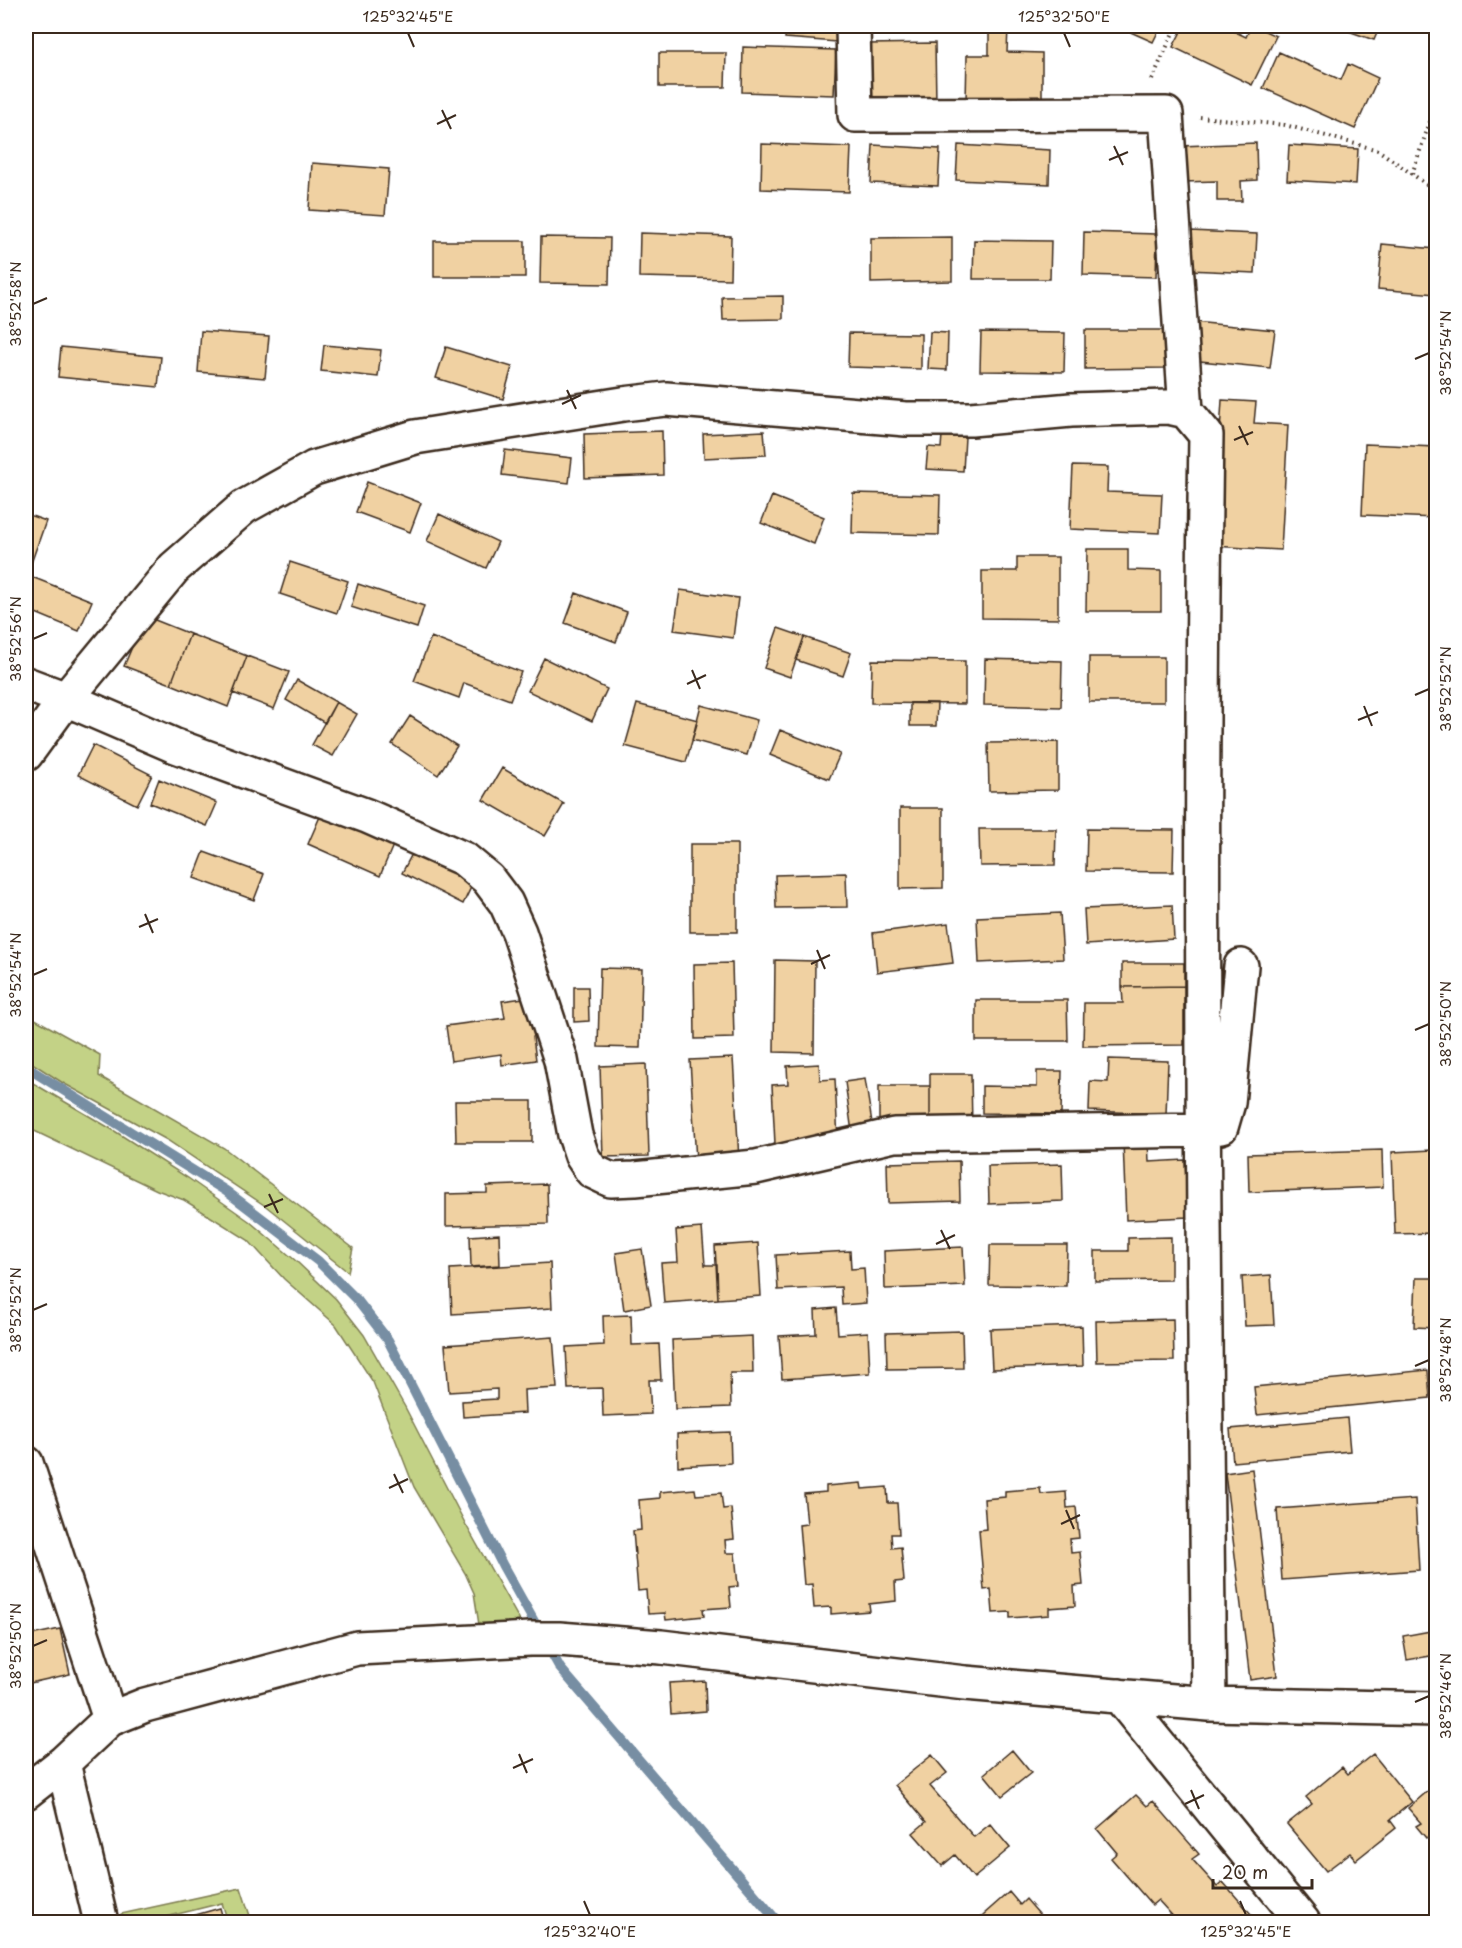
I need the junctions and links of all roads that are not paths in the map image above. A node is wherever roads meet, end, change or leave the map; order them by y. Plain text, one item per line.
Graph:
1 (853, 26) edge
2 (1186, 411) junction
3 (26, 684) edge
4 (66, 699) junction
5 (26, 754) edge
6 (1241, 966) dead end
7 (1202, 1130) junction
8 (26, 1463) edge
9 (1119, 1696) junction
10 (1209, 1704) junction
11 (1437, 1709) edge
12 (110, 1719) junction
13 (63, 1763) junction
14 (26, 1792) edge
15 (101, 1923) edge
16 (1304, 1923) edge

1 - 2 street
2 - 4 street
2 - 7 street
3 - 4 street
4 - 5 street
4 - 7 street
6 - 7 street
7 - 10 street
8 - 12 street
9 - 10 street
9 - 12 street
9 - 16 street
10 - 11 street
12 - 13 street
13 - 14 street
13 - 15 street

